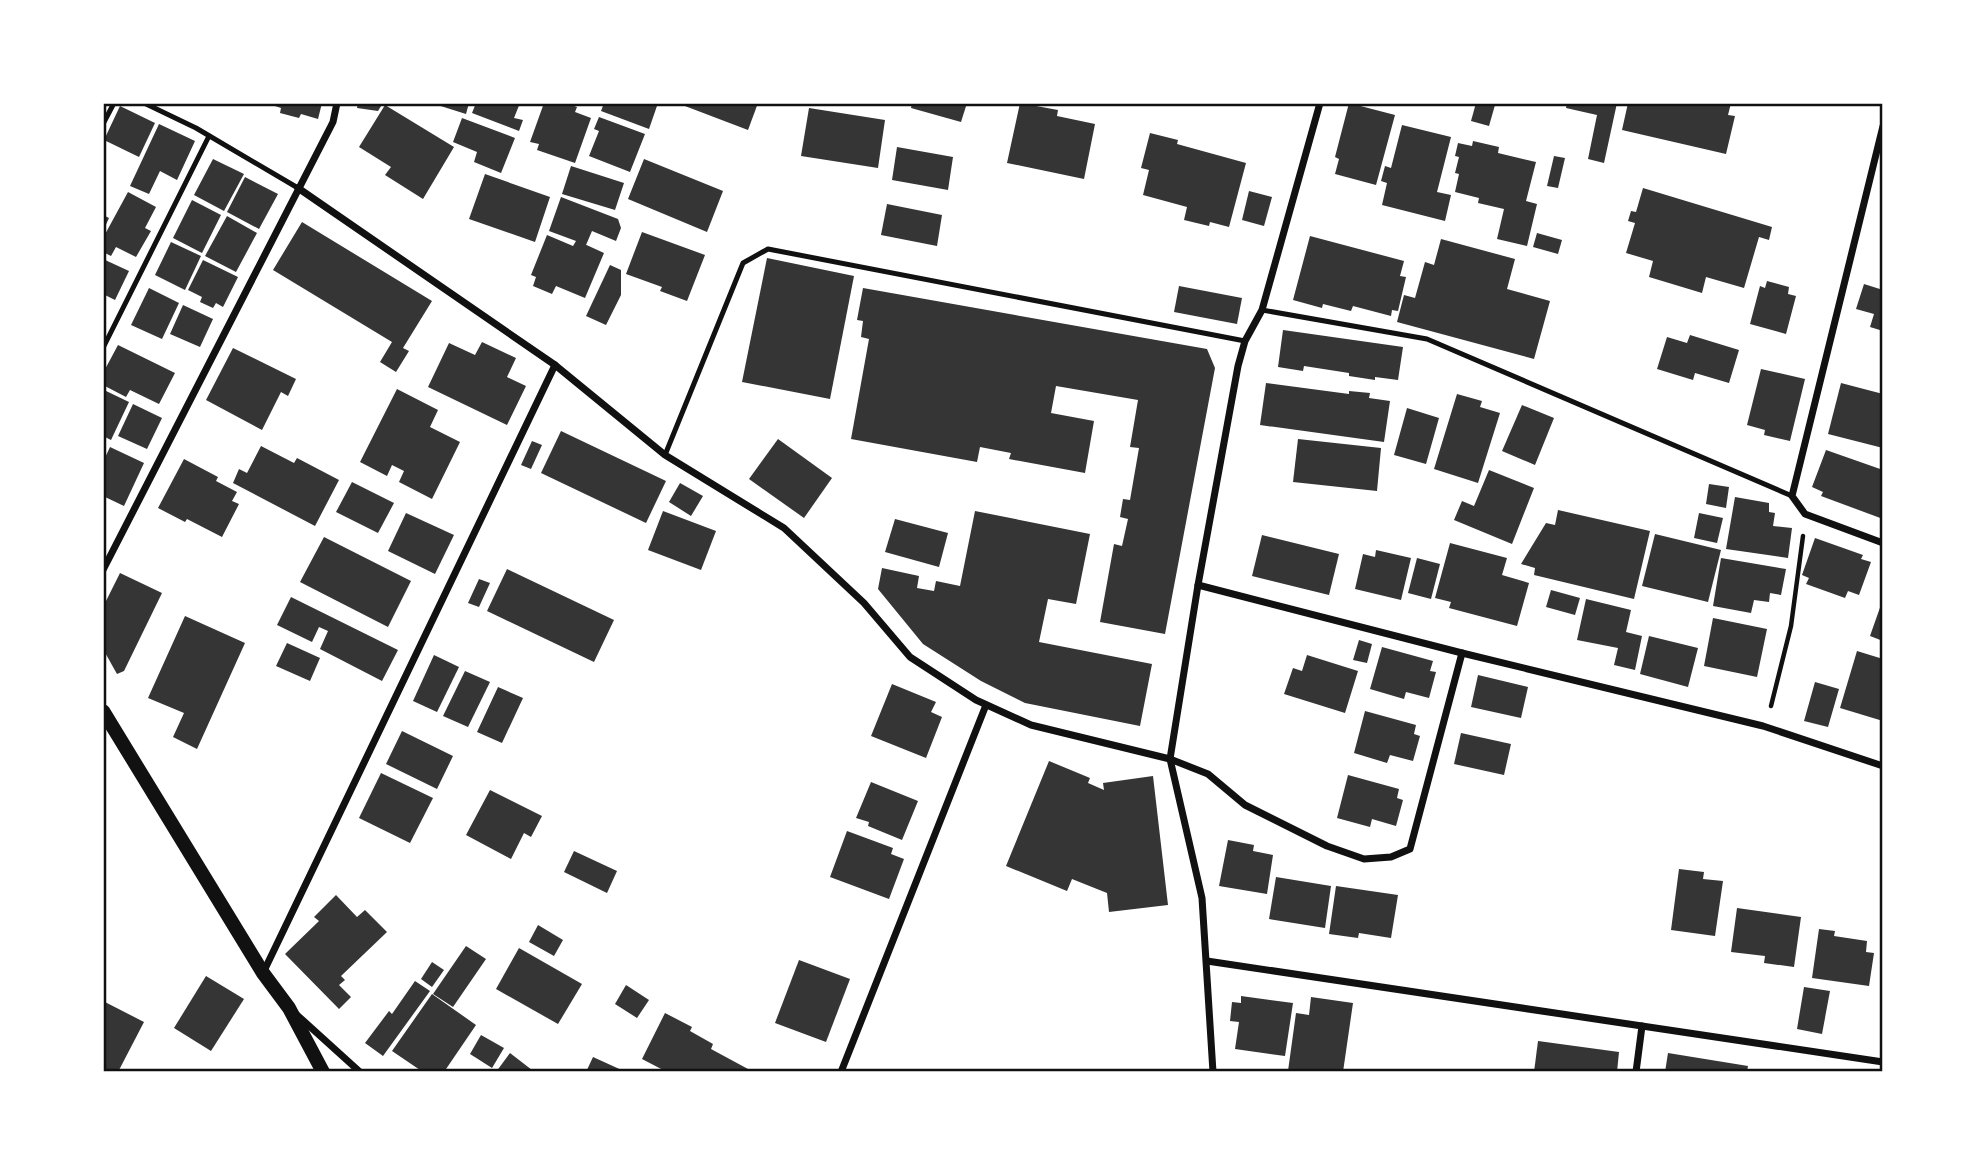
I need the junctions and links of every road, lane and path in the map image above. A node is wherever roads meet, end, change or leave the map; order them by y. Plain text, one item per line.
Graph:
1 (114, 103) edge
2 (144, 103) edge
3 (337, 103) edge
4 (1320, 103) edge
5 (103, 124) edge
6 (1883, 127) edge
7 (209, 136) junction
8 (298, 188) junction
9 (1262, 310) junction
10 (1245, 341) junction
11 (103, 348) edge
12 (555, 365) junction
13 (665, 455) junction
14 (1792, 496) junction
15 (1805, 514) junction
16 (1883, 543) edge
17 (103, 570) edge
18 (1198, 585) junction
19 (1462, 653) junction
20 (986, 705) junction
21 (103, 711) edge
22 (1766, 727) junction
23 (1170, 758) junction
24 (1883, 766) edge
25 (1207, 961) junction
26 (263, 973) junction
27 (289, 1008) junction
28 (1642, 1026) junction
29 (1883, 1062) edge
30 (323, 1072) edge
31 (360, 1072) edge
32 (841, 1072) edge
33 (1213, 1072) edge
34 (1636, 1072) edge

1 - 5 lane
2 - 7 lane
3 - 8 street
4 - 9 street
6 - 14 street
7 - 8 lane
7 - 11 lane
8 - 12 street
8 - 17 street
9 - 10 street
9 - 14 lane
10 - 13 lane
10 - 18 street
12 - 13 street
12 - 26 street
13 - 20 street
14 - 15 street
15 - 16 street
15 - 22 path
18 - 19 street
18 - 23 street
19 - 22 street
19 - 23 street
20 - 23 street
20 - 32 street
21 - 26 main road
22 - 24 street
23 - 25 street
25 - 28 street
25 - 33 street
26 - 27 main road
27 - 30 main road
27 - 31 street
28 - 29 street
28 - 34 street

